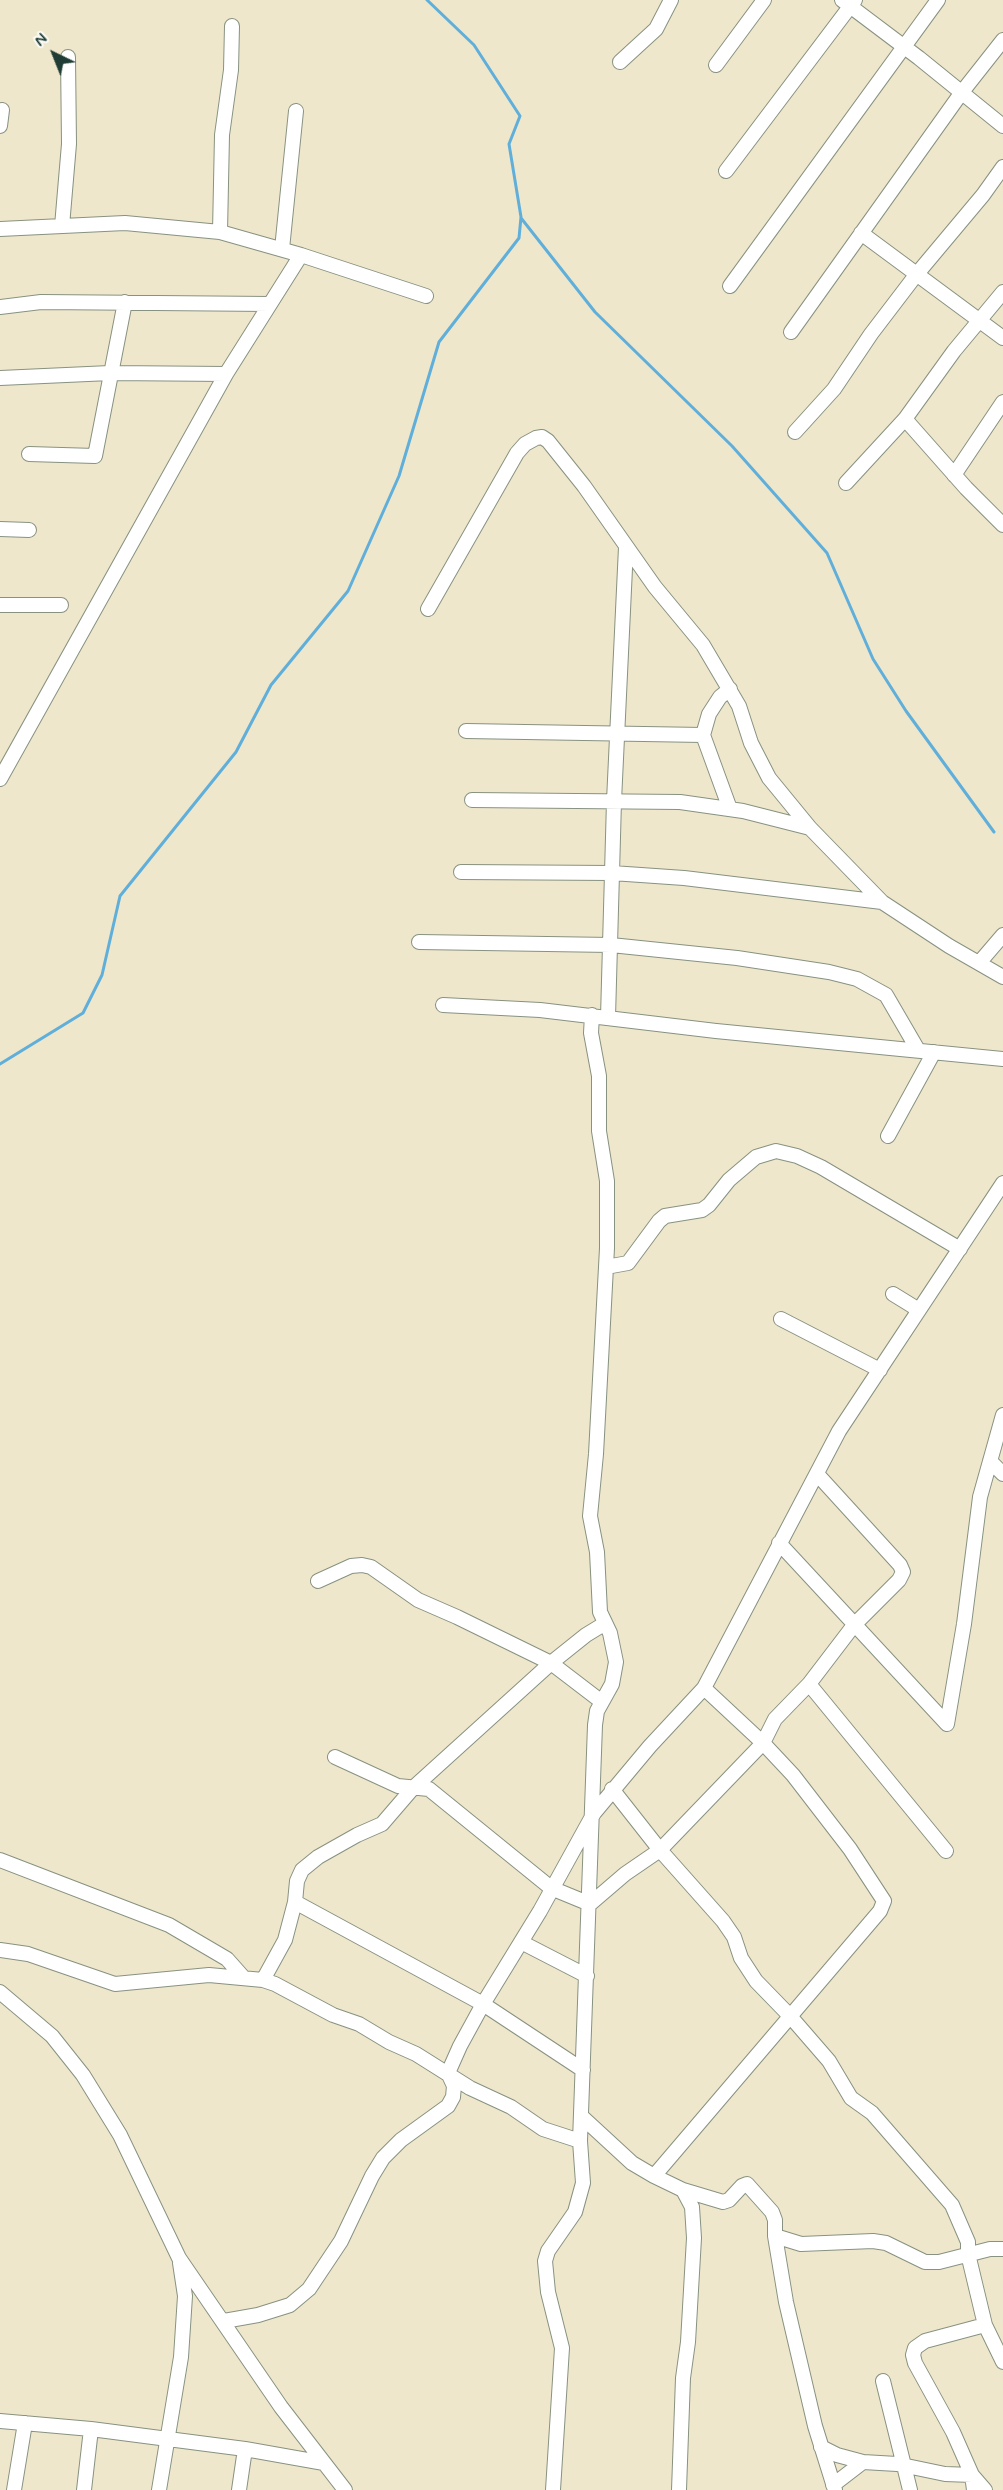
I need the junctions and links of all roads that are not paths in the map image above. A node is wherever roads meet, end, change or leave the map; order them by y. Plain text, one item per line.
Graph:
1 (671, 0) edge
2 (764, 0) edge
3 (938, 0) edge
4 (849, 2) edge
5 (232, 26) dead end
6 (1003, 40) edge
7 (905, 48) junction
8 (68, 57) dead end
9 (620, 62) dead end
10 (716, 65) dead end
11 (962, 92) junction
12 (2, 110) dead end
13 (296, 111) dead end
14 (0, 126) edge
15 (1003, 126) edge
16 (1003, 167) edge
17 (726, 171) dead end
18 (62, 226) junction
19 (2, 230) edge
20 (220, 232) junction
21 (861, 233) junction
22 (282, 249) junction
23 (301, 255) junction
24 (916, 275) junction
25 (729, 286) dead end
26 (1003, 292) edge
27 (426, 296) dead end
28 (125, 302) junction
29 (270, 304) junction
30 (0, 307) edge
31 (979, 320) junction
32 (791, 333) dead end
33 (1003, 338) edge
34 (110, 373) junction
35 (226, 374) junction
36 (0, 378) edge
37 (1003, 402) edge
38 (904, 420) junction
39 (795, 432) dead end
40 (28, 454) dead end
41 (954, 475) junction
42 (846, 483) dead end
43 (1003, 525) edge
44 (0, 529) edge
45 (29, 530) dead end
46 (626, 547) junction
47 (0, 605) edge
48 (61, 605) dead end
49 (428, 609) dead end
50 (730, 690) junction
51 (466, 731) dead end
52 (616, 735) junction
53 (703, 735) junction
54 (0, 779) edge
55 (472, 800) dead end
56 (614, 801) junction
57 (730, 809) junction
58 (810, 828) junction
59 (461, 872) dead end
60 (612, 873) junction
61 (882, 902) junction
62 (1003, 935) edge
63 (419, 942) dead end
64 (611, 945) junction
65 (979, 963) junction
66 (1003, 977) edge
67 (443, 1005) dead end
68 (592, 1015) junction
69 (608, 1017) junction
70 (918, 1050) junction
71 (934, 1052) junction
72 (1003, 1059) edge
73 (888, 1136) dead end
74 (1003, 1183) edge
75 (960, 1249) junction
76 (606, 1267) junction
77 (893, 1294) dead end
78 (919, 1310) junction
79 (781, 1319) dead end
80 (880, 1370) junction
81 (1003, 1415) edge
82 (990, 1461) junction
83 (817, 1474) junction
84 (1003, 1474) edge
85 (779, 1543) junction
86 (318, 1581) dead end
87 (604, 1624) junction
88 (854, 1625) junction
89 (550, 1664) junction
90 (809, 1684) junction
91 (704, 1688) junction
92 (602, 1702) junction
93 (763, 1743) junction
94 (335, 1757) dead end
95 (413, 1788) junction
96 (612, 1789) junction
97 (594, 1813) junction
98 (660, 1850) junction
99 (946, 1851) dead end
100 (0, 1860) edge
101 (551, 1888) junction
102 (295, 1902) junction
103 (590, 1904) junction
104 (521, 1941) junction
105 (0, 1950) edge
106 (587, 1976) junction
107 (243, 1977) junction
108 (263, 1980) junction
109 (0, 1992) edge
110 (483, 2004) junction
111 (790, 2016) junction
112 (583, 2070) junction
113 (448, 2073) junction
114 (581, 2116) junction
115 (580, 2141) junction
116 (654, 2176) junction
117 (683, 2190) junction
118 (775, 2236) junction
119 (801, 2244) junction
120 (1003, 2249) edge
121 (968, 2254) junction
122 (179, 2258) junction
123 (781, 2264) junction
124 (224, 2320) junction
125 (985, 2325) junction
126 (1003, 2362) edge
127 (883, 2381) dead end
128 (0, 2421) edge
129 (25, 2423) junction
130 (91, 2429) junction
131 (168, 2440) junction
132 (822, 2447) junction
133 (245, 2449) junction
134 (862, 2462) junction
135 (324, 2463) junction
136 (904, 2466) junction
137 (972, 2475) junction
138 (834, 2487) edge
139 (14, 2490) edge
140 (84, 2490) edge
141 (159, 2490) edge
142 (239, 2490) edge
143 (345, 2490) edge
144 (553, 2490) edge
145 (679, 2490) edge
146 (910, 2490) edge
147 (974, 2490) edge
148 (985, 2490) edge

1 - 9 street
2 - 10 street
3 - 7 street
4 - 7 street
4 - 17 street
5 - 20 street
6 - 11 street
7 - 11 street
7 - 25 street
8 - 18 street
11 - 15 street
11 - 21 street
12 - 14 street
13 - 22 street
16 - 24 street
18 - 19 street
18 - 20 street
20 - 22 street
21 - 24 street
21 - 32 street
22 - 23 street
23 - 27 street
23 - 29 street
24 - 31 street
24 - 39 street
26 - 31 street
28 - 29 street
28 - 30 street
28 - 34 street
29 - 35 street
31 - 33 street
31 - 38 street
34 - 35 street
34 - 36 street
34 - 40 street
35 - 54 street
37 - 41 street
38 - 41 street
38 - 42 street
41 - 43 street
44 - 45 street
46 - 49 street
46 - 50 street
46 - 52 street
47 - 48 street
50 - 53 street
50 - 58 street
51 - 52 street
52 - 53 street
52 - 56 street
53 - 57 street
55 - 56 street
56 - 57 street
56 - 60 street
57 - 58 street
58 - 61 street
59 - 60 street
60 - 61 street
60 - 64 street
61 - 65 street
62 - 65 street
63 - 64 street
64 - 69 street
64 - 70 street
65 - 66 street
67 - 68 street
68 - 69 street
68 - 76 street
69 - 70 street
70 - 71 street
71 - 72 street
71 - 73 street
74 - 75 street
75 - 76 street
75 - 78 street
76 - 87 street
77 - 78 street
78 - 80 street
79 - 80 street
80 - 83 street
81 - 82 street
82 - 84 street
82 - 88 street
83 - 85 street
83 - 88 street
85 - 88 street
85 - 91 street
86 - 89 street
87 - 89 street
87 - 92 street
88 - 90 street
89 - 92 street
89 - 95 street
90 - 93 street
90 - 99 street
91 - 93 street
91 - 96 street
92 - 97 street
93 - 98 street
93 - 111 street
94 - 95 street
95 - 101 street
95 - 102 street
96 - 97 street
96 - 98 street
97 - 101 street
97 - 103 street
98 - 103 street
98 - 111 street
100 - 107 street
101 - 103 street
101 - 104 street
102 - 108 street
102 - 110 street
103 - 106 street
104 - 106 street
104 - 110 street
105 - 107 street
106 - 112 street
107 - 108 street
108 - 113 street
109 - 122 street
110 - 112 street
110 - 113 street
111 - 116 street
111 - 121 street
112 - 114 street
113 - 115 street
113 - 124 street
114 - 115 street
114 - 116 street
115 - 144 street
116 - 117 street
117 - 118 street
117 - 145 street
118 - 119 street
118 - 123 street
119 - 121 street
119 - 123 street
120 - 121 street
121 - 125 street
122 - 124 street
122 - 131 street
123 - 132 street
124 - 135 street
125 - 126 street
125 - 137 street
127 - 136 street
128 - 129 street
129 - 130 street
129 - 139 street
130 - 131 street
130 - 140 street
131 - 133 street
131 - 141 street
132 - 134 street
132 - 138 street
133 - 135 street
133 - 142 street
134 - 136 street
134 - 138 street
135 - 143 street
136 - 137 street
136 - 146 street
137 - 147 street
137 - 148 street

